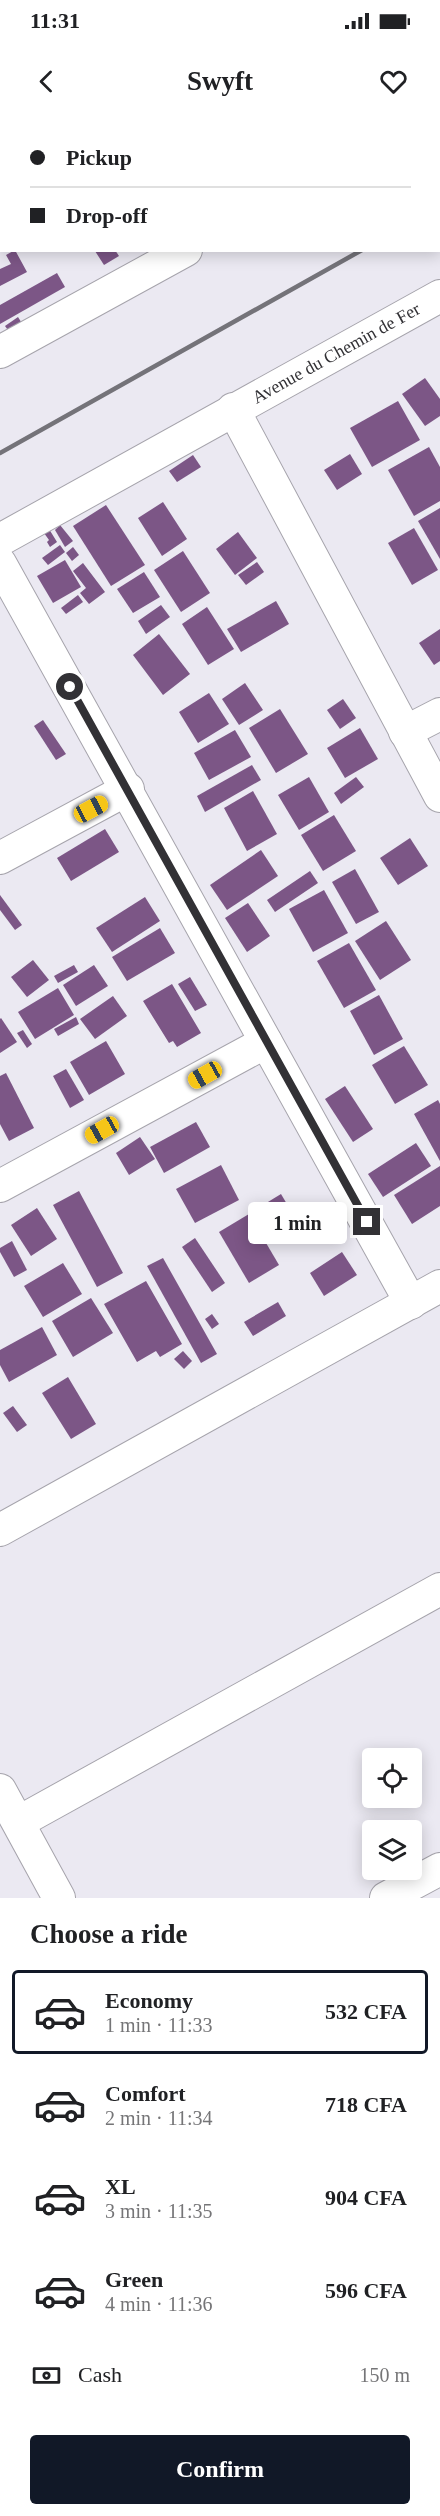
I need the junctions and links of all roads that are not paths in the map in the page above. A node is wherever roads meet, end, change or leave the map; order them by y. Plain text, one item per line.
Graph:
1 (182, 252) edge
2 (440, 296) edge
3 (0, 352) edge
4 (233, 410) junction
5 (0, 540) edge
6 (0, 563) edge
7 (440, 714) edge
8 (405, 732) junction
9 (128, 789) junction
10 (440, 796) edge
11 (0, 858) edge
12 (266, 1042) junction
13 (0, 1186) edge
14 (440, 1286) edge
15 (411, 1303) junction
16 (0, 1530) edge
17 (440, 1589) edge
18 (0, 1790) edge
19 (19, 1822) junction
20 (440, 1869) edge
21 (59, 1898) edge
22 (386, 1898) edge

1 - 3 street
2 - 4 street, Avenue du Chemin de Fer
4 - 5 street, Avenue du Chemin de Fer
4 - 8 street
6 - 9 street
7 - 8 street
8 - 10 street
9 - 11 street
9 - 12 street
12 - 13 street
12 - 15 street
14 - 15 street
15 - 16 street
17 - 19 street
18 - 19 street
19 - 21 street
20 - 22 street

